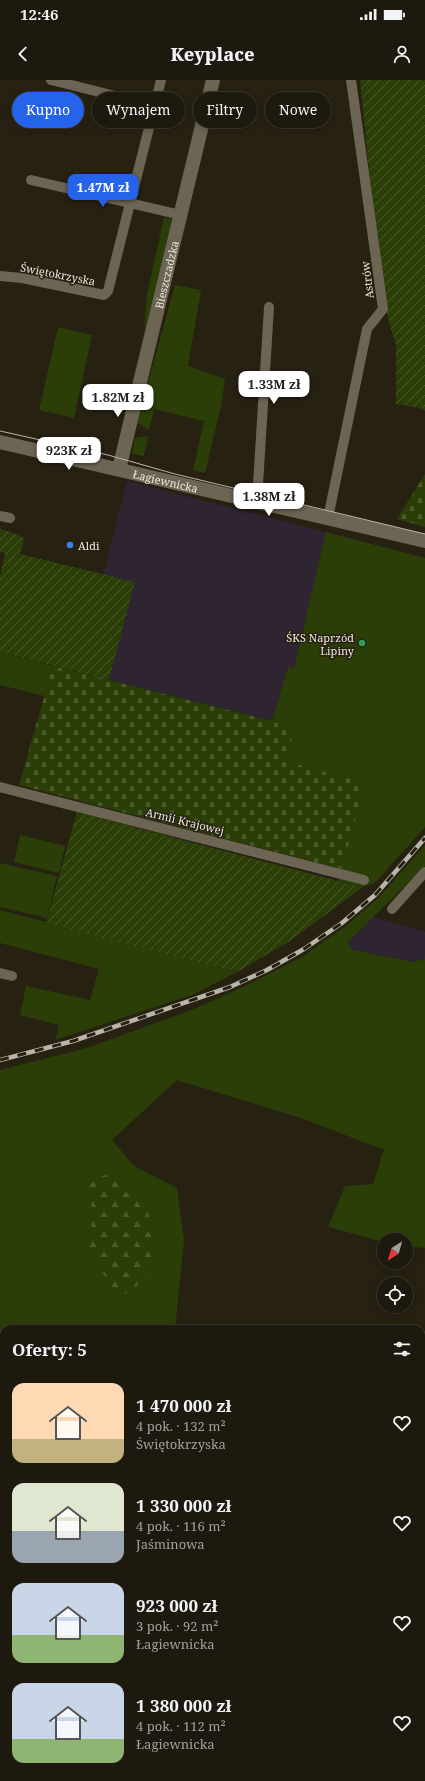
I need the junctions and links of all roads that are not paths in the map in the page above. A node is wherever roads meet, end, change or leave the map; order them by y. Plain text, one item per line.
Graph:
1 (51, 80) edge
2 (161, 80) edge
3 (213, 80) edge
4 (351, 80) edge
5 (99, 92) edge
6 (158, 92) edge
7 (150, 128) edge
8 (31, 180) dead end
9 (131, 203) junction
10 (181, 215) junction
11 (0, 276) edge
12 (269, 307) dead end
13 (0, 442) edge
14 (119, 469) junction
15 (257, 501) junction
16 (328, 518) junction
17 (425, 541) edge
18 (0, 787) edge
19 (425, 872) edge
20 (364, 880) dead end
21 (392, 910) dead end
22 (0, 973) edge
23 (12, 976) dead end

1 - 5 street
2 - 6 street, Świętokrzyska
3 - 10 street, Bieszczadzka
4 - 16 street, Astrów
7 - 9 street, Świętokrzyska
8 - 9 street
9 - 10 street
9 - 11 street, Świętokrzyska
10 - 14 street, Bieszczadzka
12 - 15 street
13 - 14 street, Łagiewnicka
14 - 15 street, Łagiewnicka
15 - 16 street, Łagiewnicka
16 - 17 street, Łagiewnicka
18 - 20 street, Armii Krajowej
19 - 21 street
22 - 23 street

